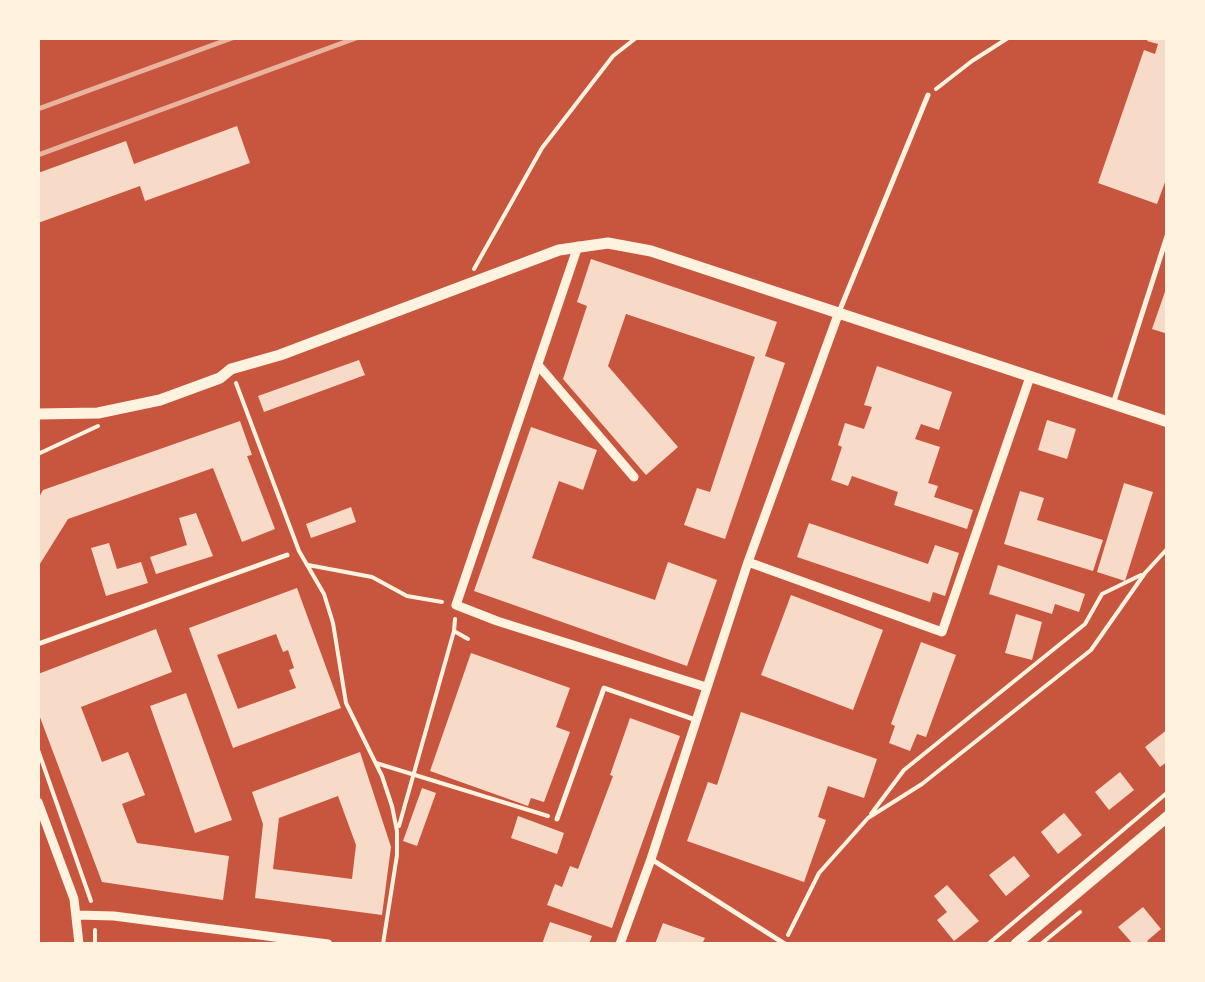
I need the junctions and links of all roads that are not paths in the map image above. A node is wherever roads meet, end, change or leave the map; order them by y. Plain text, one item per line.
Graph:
1 (928, 96) road end
2 (1168, 232) edge
3 (578, 246) junction
4 (839, 312) junction
5 (538, 366) junction
6 (1030, 376) junction
7 (1113, 404) junction
8 (38, 414) edge
9 (1168, 422) edge
10 (634, 478) dead end
11 (287, 555) dead end
12 (748, 562) junction
13 (38, 644) edge
14 (706, 687) junction
15 (696, 720) junction
16 (38, 802) edge
17 (1168, 816) edge
18 (557, 819) road end
19 (652, 859) junction
20 (78, 915) junction
21 (79, 944) edge
22 (328, 944) edge
23 (620, 944) edge
24 (784, 944) edge
25 (1016, 944) edge

1 - 4 lane
2 - 7 lane
3 - 4 street
3 - 5 street
3 - 8 street
4 - 6 street
4 - 12 street
5 - 10 street
5 - 14 street
6 - 7 street
6 - 12 street
7 - 9 street
11 - 13 lane
12 - 14 street
14 - 15 street
15 - 18 lane
15 - 19 street
16 - 20 street
17 - 25 street
19 - 23 street
19 - 24 lane
20 - 21 street
20 - 22 street

